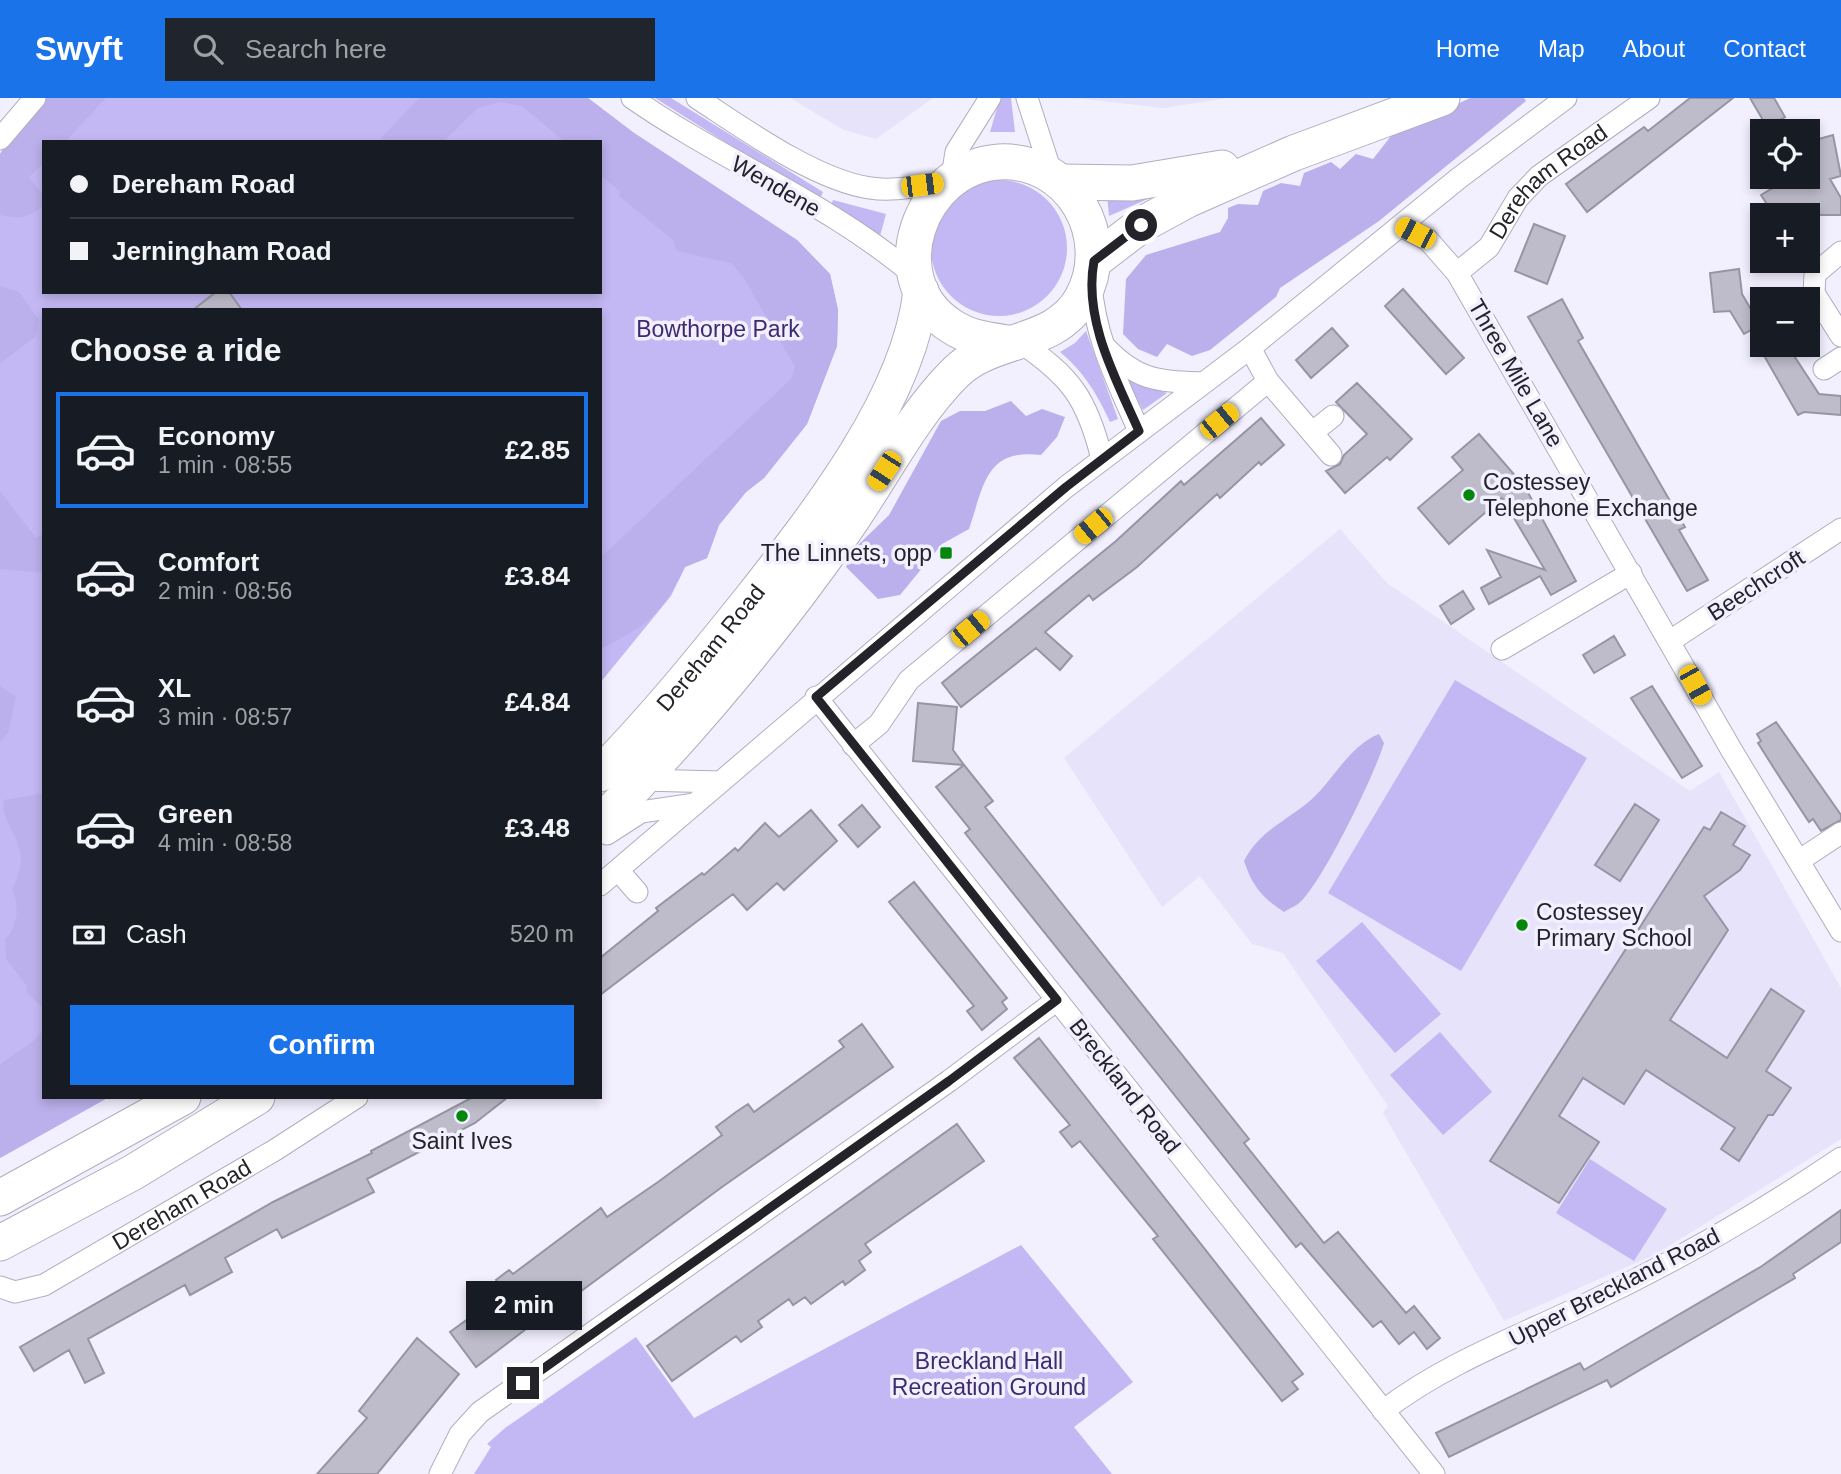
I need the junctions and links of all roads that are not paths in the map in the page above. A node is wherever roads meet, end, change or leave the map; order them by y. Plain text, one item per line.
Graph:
1 (18, 98) edge
2 (35, 98) edge
3 (632, 98) edge
4 (697, 98) edge
5 (990, 98) edge
6 (1027, 98) edge
7 (1442, 98) edge
8 (1649, 98) edge
9 (1558, 101) edge
10 (0, 126) edge
11 (0, 139) edge
12 (1294, 153) junction
13 (1056, 179) junction
14 (949, 180) junction
15 (1402, 226) junction
16 (1841, 252) edge
17 (1092, 269) junction
18 (1457, 273) junction
19 (919, 285) junction
20 (1841, 337) edge
21 (1014, 343) junction
22 (1104, 346) junction
23 (1250, 348) junction
24 (1202, 383) junction
25 (1261, 387) dead end
26 (1333, 416) dead end
27 (1139, 431) junction
28 (1313, 432) junction
29 (1331, 455) dead end
30 (1102, 458) junction
31 (1841, 529) edge
32 (1632, 573) junction
33 (1670, 640) junction
34 (1502, 649) dead end
35 (816, 697) junction
36 (853, 745) junction
37 (602, 772) edge
38 (642, 780) junction
39 (720, 782) junction
40 (602, 799) edge
41 (695, 804) junction
42 (602, 821) edge
43 (1841, 833) edge
44 (602, 837) edge
45 (1800, 860) junction
46 (618, 870) junction
47 (602, 883) edge
48 (637, 892) dead end
49 (1841, 931) edge
50 (1057, 1000) junction
51 (179, 1099) edge
52 (254, 1099) edge
53 (354, 1099) edge
54 (1841, 1158) edge
55 (0, 1198) edge
56 (0, 1243) edge
57 (0, 1287) edge
58 (1383, 1411) junction
59 (440, 1474) edge
60 (1434, 1474) edge

1 - 10 street
2 - 11 street
3 - 19 street, Wendene
4 - 14 street, Wendene
5 - 14 street
6 - 13 street
7 - 12 highway, Dereham Road
8 - 18 street, Dereham Road
9 - 15 street
12 - 13 highway, Dereham Road
12 - 17 highway, Dereham Road
13 - 14 highway, Dereham Road
13 - 17 highway
14 - 19 highway, Dereham Road
15 - 18 street, Three Mile Lane
15 - 23 street
16 - 20 street
17 - 21 highway, Dereham Road
17 - 22 street
18 - 32 street, Three Mile Lane
19 - 21 highway
19 - 37 highway, Dereham Road
21 - 30 street
21 - 38 highway, Dereham Road
22 - 24 street
22 - 27 street
23 - 24 street
23 - 28 street
24 - 27 street
25 - 36 street
26 - 28 street
27 - 30 street
28 - 29 street
30 - 35 street
31 - 33 street, Beechcroft
32 - 33 street, Three Mile Lane
32 - 34 street
33 - 45 street, Three Mile Lane
35 - 36 street, Breckland Road
35 - 39 street
36 - 50 street, Breckland Road
38 - 39 street
38 - 40 highway
38 - 42 highway, Dereham Road
39 - 41 street
41 - 44 street
41 - 46 street
43 - 45 street
45 - 49 street, Three Mile Lane
46 - 47 street
46 - 48 street
50 - 58 street, Breckland Road
50 - 59 street
51 - 55 highway
52 - 56 highway
53 - 57 street, Dereham Road
54 - 58 street, Upper Breckland Road
58 - 60 street, Breckland Road

